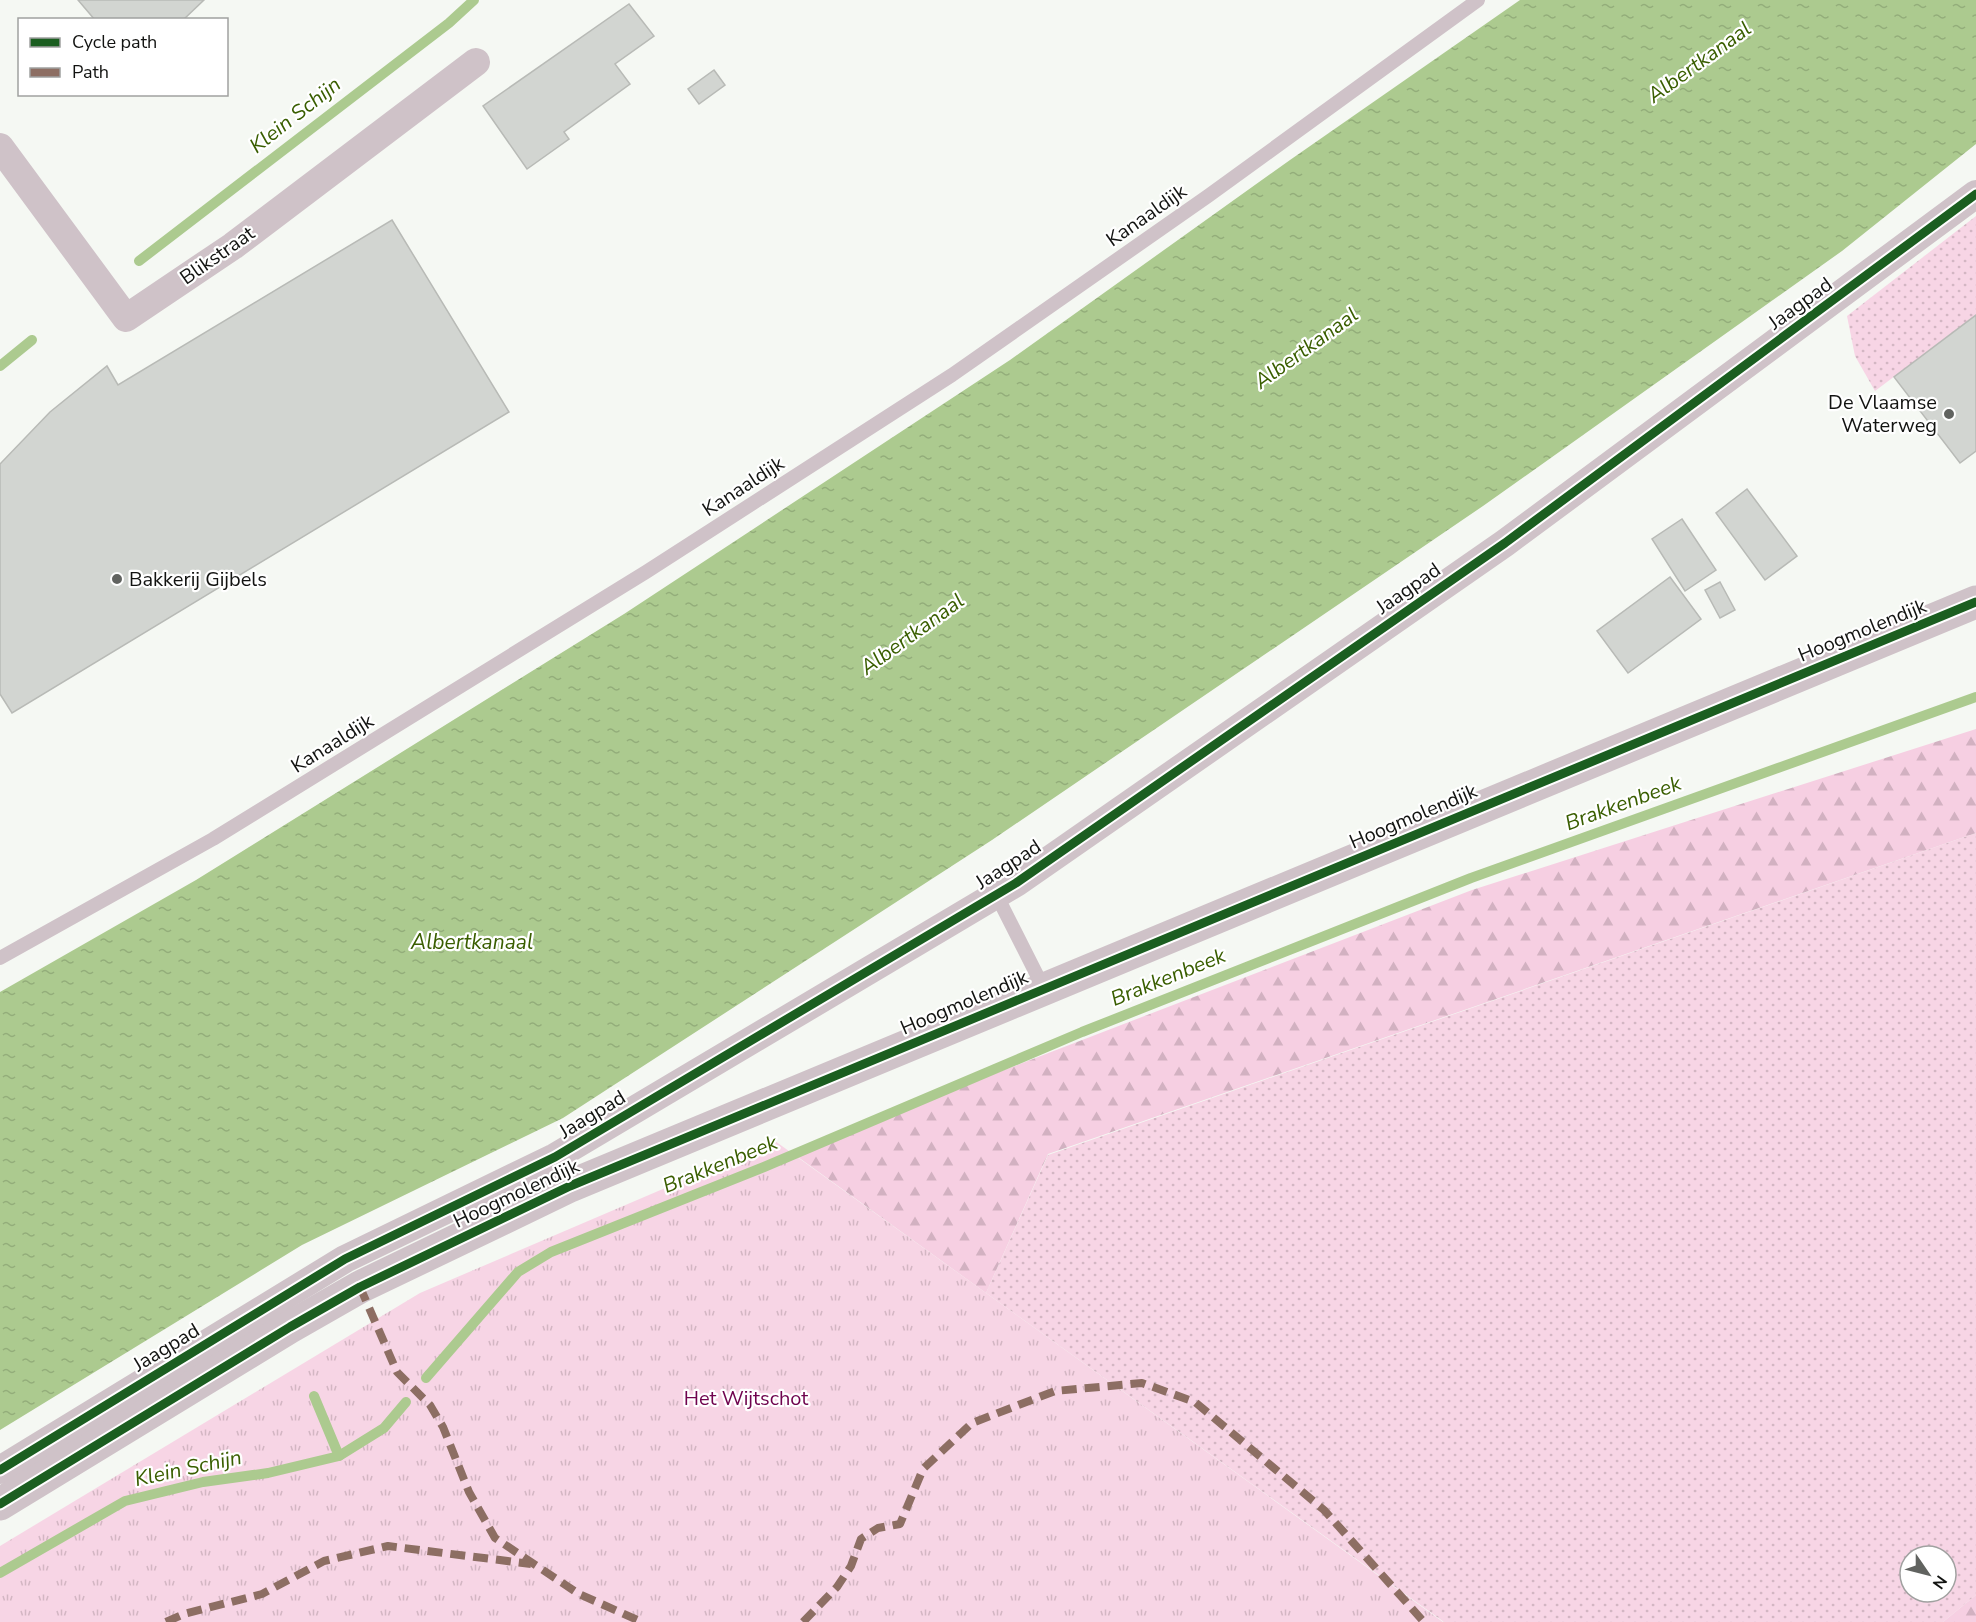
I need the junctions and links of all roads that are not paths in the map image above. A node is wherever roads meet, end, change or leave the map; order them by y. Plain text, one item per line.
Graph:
1 (1478, 0) edge
2 (476, 62) dead end
3 (0, 147) edge
4 (1976, 194) edge
5 (1976, 602) edge
6 (996, 894) junction
7 (0, 958) edge
8 (1044, 989) junction
9 (0, 1470) edge
10 (0, 1504) edge

1 - 7 lane, Kanaaldijk
2 - 3 street, Blikstraat
4 - 6 street, Jaagpad
5 - 8 street, Hoogmolendijk
6 - 8 lane
6 - 9 street, Jaagpad
8 - 10 street, Hoogmolendijk

